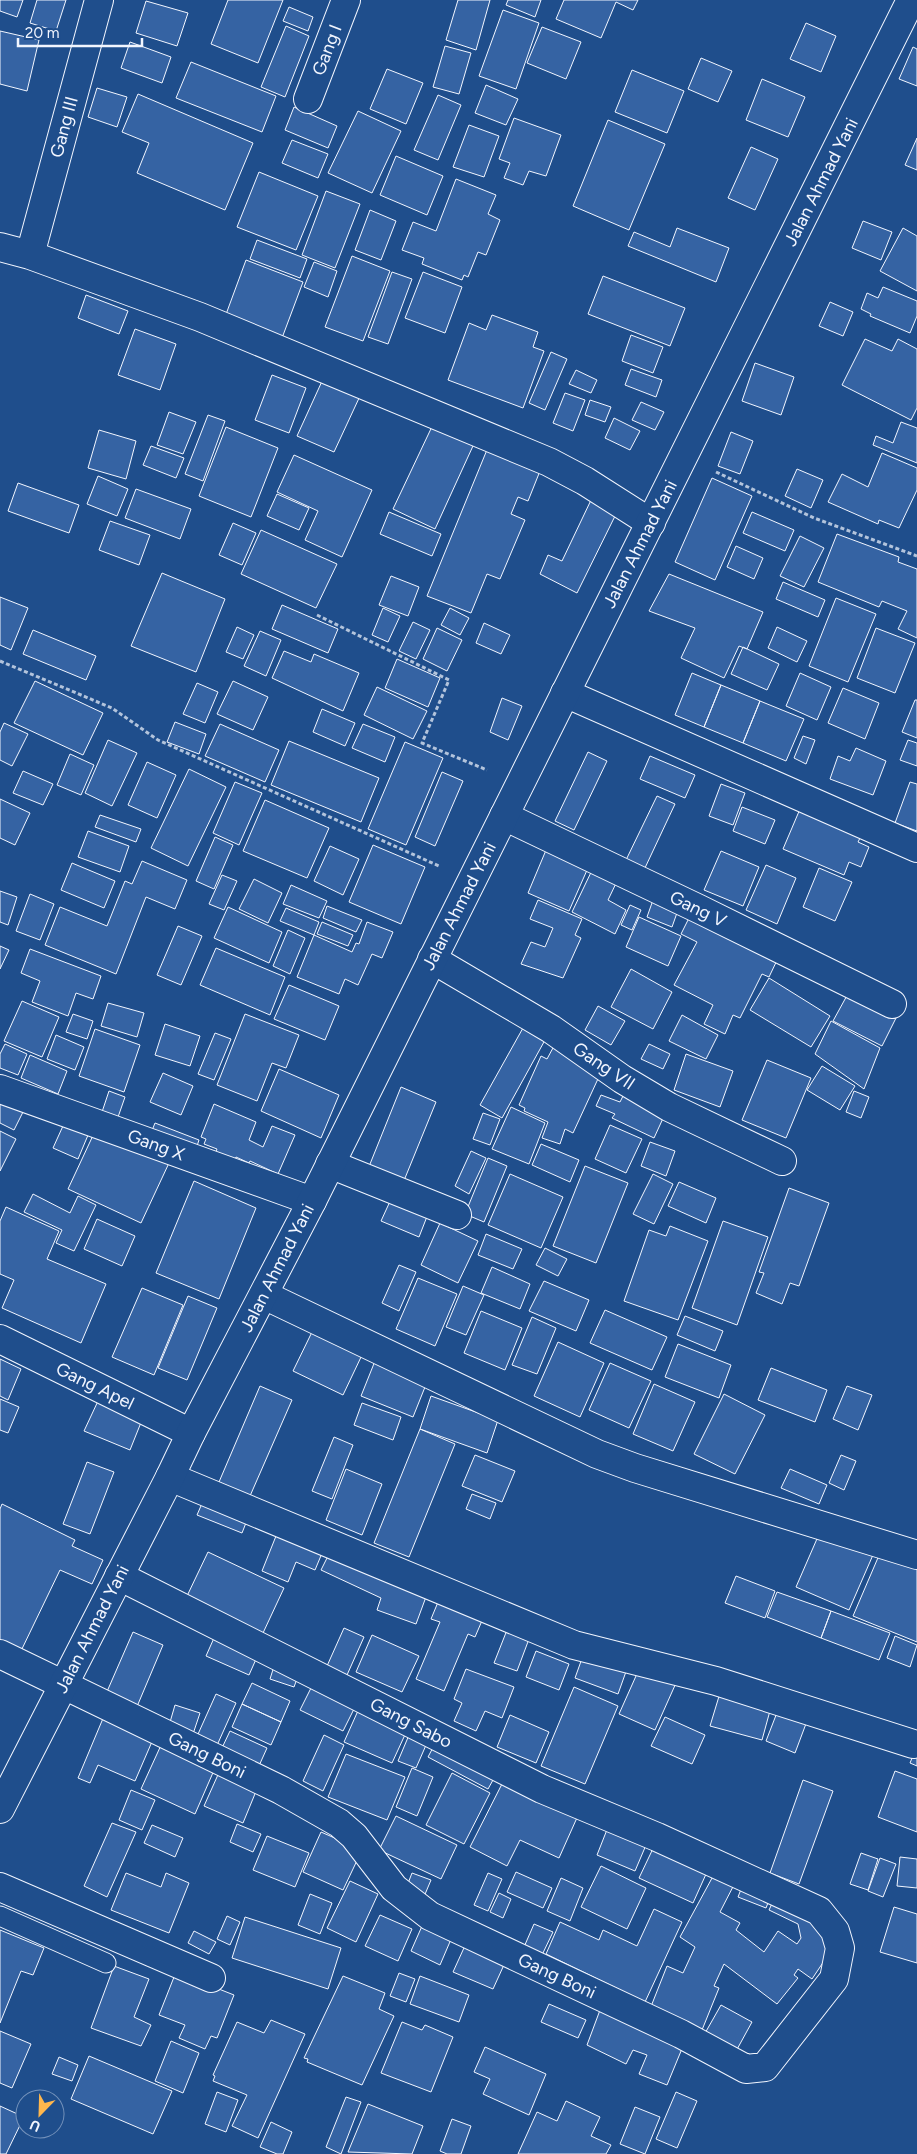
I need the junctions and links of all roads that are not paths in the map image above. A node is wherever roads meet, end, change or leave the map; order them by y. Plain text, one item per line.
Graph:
1 (99, 0) edge
2 (346, 0) edge
3 (911, 0) edge
4 (308, 99) dead end
5 (0, 246) edge
6 (30, 255) junction
7 (651, 523) junction
8 (565, 693) junction
9 (504, 816) junction
10 (917, 848) edge
11 (432, 960) junction
12 (892, 1004) dead end
13 (0, 1089) edge
14 (782, 1161) dead end
15 (330, 1164) junction
16 (312, 1201) junction
17 (457, 1215) dead end
18 (264, 1295) junction
19 (0, 1339) edge
20 (191, 1433) junction
21 (170, 1477) junction
22 (916, 1554) edge
23 (119, 1576) junction
24 (0, 1654) edge
25 (63, 1686) junction
26 (913, 1744) dead end
27 (2, 1801) edge
28 (708, 1859) joint
29 (0, 1887) edge
30 (0, 1916) edge
31 (106, 1963) dead end
32 (211, 1978) dead end

1 - 6 street, Gang III
2 - 4 street, Gang I
3 - 7 street, Jalan Ahmad Yani
5 - 6 street
6 - 7 street
7 - 8 street, Jalan Ahmad Yani
8 - 9 street, Jalan Ahmad Yani
8 - 10 street
9 - 11 street, Jalan Ahmad Yani
9 - 12 street, Gang V
11 - 14 street, Gang VII
11 - 15 street, Jalan Ahmad Yani
13 - 16 street, Gang X
15 - 16 street, Jalan Ahmad Yani
15 - 17 street
16 - 18 street, Jalan Ahmad Yani
18 - 20 street, Jalan Ahmad Yani
18 - 22 street
19 - 20 street, Gang Apel
20 - 21 street, Jalan Ahmad Yani
21 - 23 street, Jalan Ahmad Yani
21 - 26 street
23 - 25 street, Jalan Ahmad Yani
23 - 28 street, Gang Sabo
24 - 25 street, Gang Boni
25 - 27 street, Jalan Ahmad Yani
25 - 28 street, Gang Boni
29 - 32 street
30 - 31 lane

